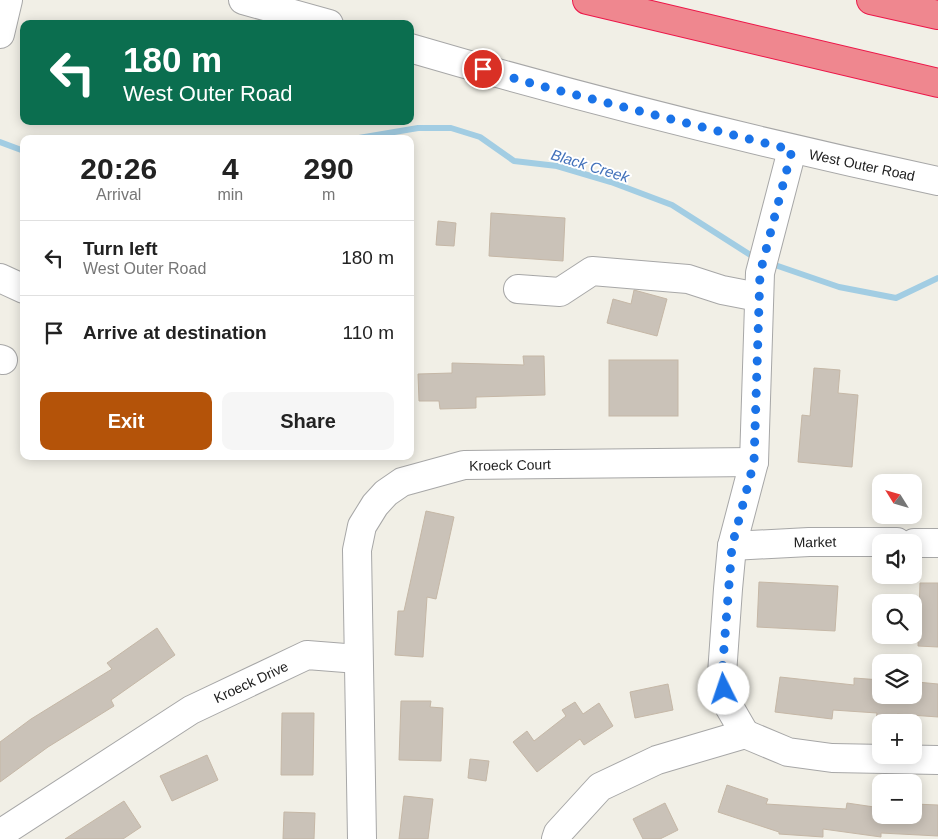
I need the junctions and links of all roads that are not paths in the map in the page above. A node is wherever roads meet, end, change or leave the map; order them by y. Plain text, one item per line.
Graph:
1 (8, 0) edge
2 (243, 0) edge
3 (587, 0) edge
4 (871, 0) edge
5 (938, 15) edge
6 (315, 20) edge
7 (0, 34) edge
8 (414, 49) edge
9 (938, 83) edge
10 (792, 150) junction
11 (938, 181) edge
12 (0, 278) edge
13 (20, 287) edge
14 (518, 289) dead end
15 (758, 297) junction
16 (754, 462) junction
17 (872, 542) edge
18 (922, 543) edge
19 (938, 543) edge
20 (732, 546) junction
21 (358, 659) junction
22 (745, 734) junction
23 (938, 760) edge
24 (0, 834) edge
25 (362, 839) edge
26 (556, 839) edge

1 - 7 street
2 - 6 street
3 - 9 highway
4 - 5 highway
8 - 10 street, West Outer Road
10 - 11 street, West Outer Road
10 - 15 street
12 - 13 street
14 - 15 street
15 - 16 street
16 - 20 street
16 - 21 street, Kroeck Court
17 - 20 street, Market
18 - 19 street
20 - 22 street
21 - 24 street, Kroeck Drive
21 - 25 street
22 - 23 street
22 - 26 street

